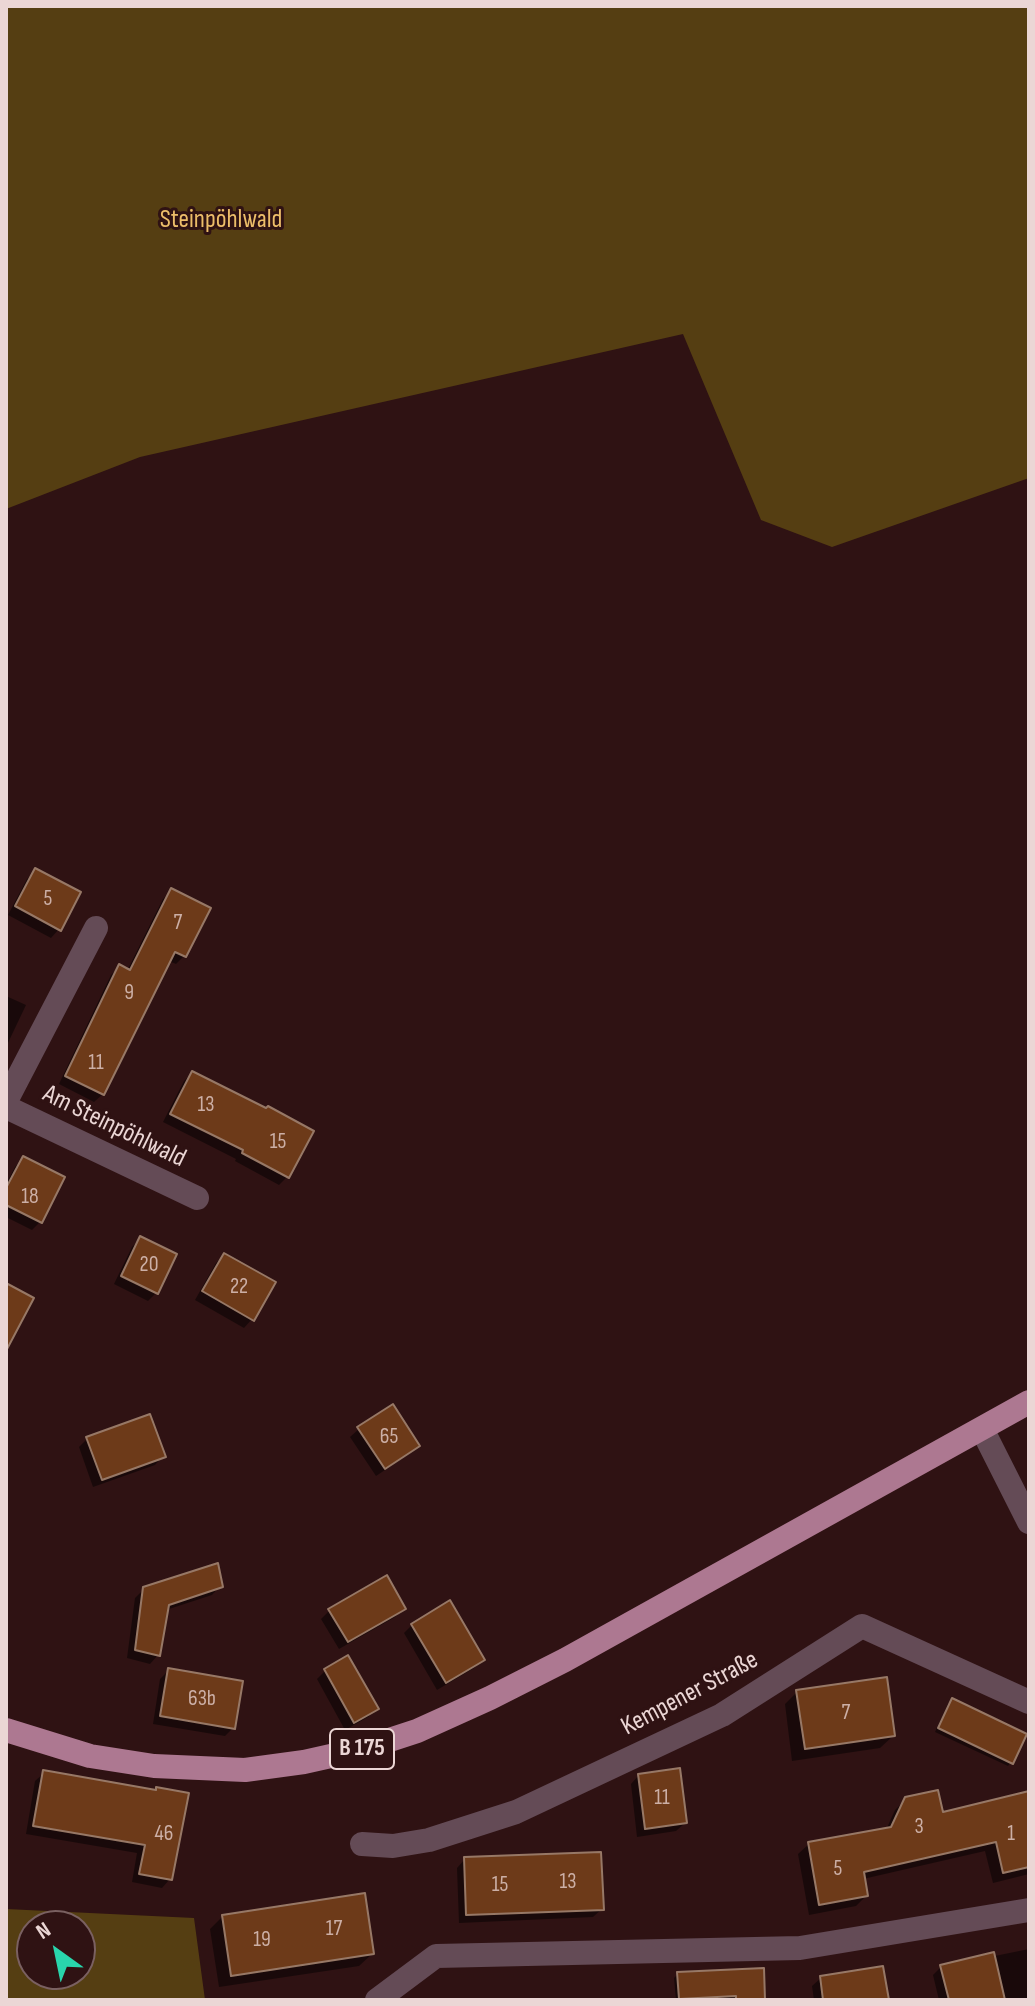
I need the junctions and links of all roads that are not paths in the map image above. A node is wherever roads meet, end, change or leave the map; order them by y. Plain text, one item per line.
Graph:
1 (96, 928) dead end
2 (6, 1104) edge
3 (197, 1198) dead end
4 (1029, 1402) edge
5 (982, 1429) junction
6 (1029, 1522) edge
7 (1029, 1702) edge
8 (6, 1730) edge
9 (362, 1844) dead end
10 (1029, 1910) edge
11 (377, 2000) edge

1 - 2 street, Am Steinpöhlwald
2 - 3 street, Am Steinpöhlwald
4 - 5 main road, B 175
5 - 6 street
5 - 8 main road, B 175
7 - 9 street, Kempener Straße
10 - 11 street

